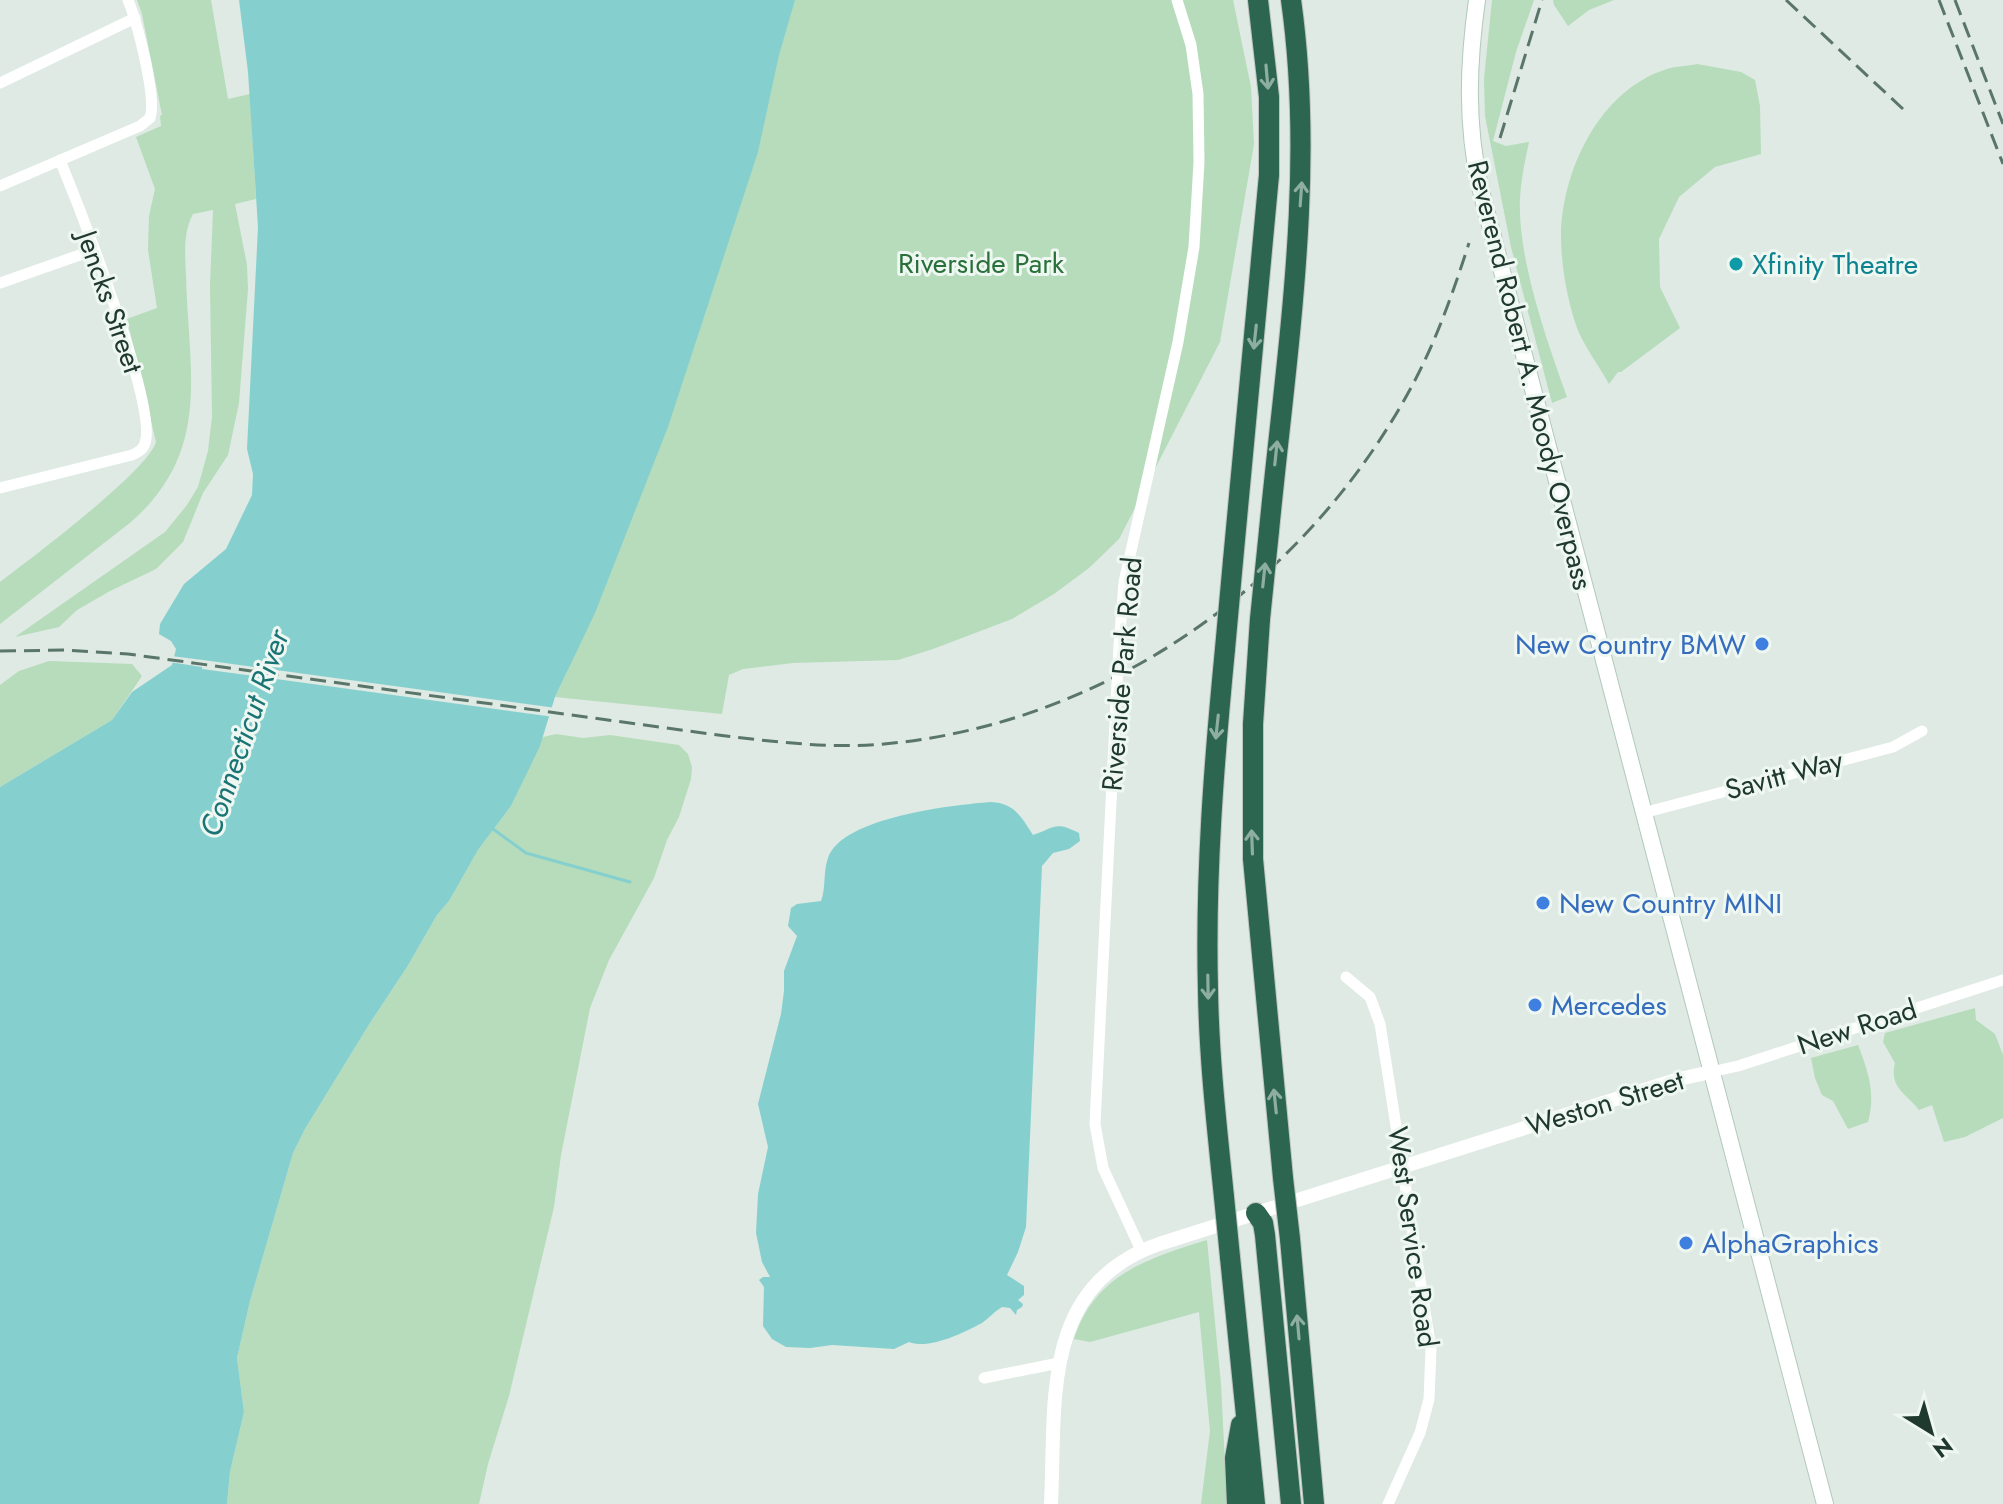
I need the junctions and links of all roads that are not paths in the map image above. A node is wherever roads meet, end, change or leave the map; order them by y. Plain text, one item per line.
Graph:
1 (128, 0) edge
2 (1177, 0) edge
3 (1258, 0) edge
4 (1291, 0) edge
5 (1477, 0) edge
6 (135, 18) junction
7 (0, 83) edge
8 (60, 160) junction
9 (0, 186) edge
10 (94, 250) junction
11 (0, 283) edge
12 (0, 488) edge
13 (1922, 731) dead end
14 (1643, 813) junction
15 (1346, 977) dead end
16 (2003, 980) edge
17 (1711, 1072) junction
18 (1404, 1166) junction
19 (1256, 1213) junction
20 (1141, 1250) junction
21 (1059, 1363) junction
22 (984, 1378) dead end
23 (1305, 1405) junction
24 (1245, 1407) junction
25 (1051, 1504) edge
26 (1237, 1504) edge
27 (1255, 1504) edge
28 (1280, 1504) edge
29 (1291, 1504) edge
30 (1314, 1504) edge
31 (1327, 1504) edge
32 (1388, 1504) edge
33 (1825, 1504) edge

1 - 6 street
2 - 20 street, Riverside Park Road, bridge
3 -> 24 highway, bridge
23 -> 4 highway, bridge
5 - 14 main road, Reverend Robert A. Moody Overpass
6 - 7 street
6 - 8 street
8 - 9 street
8 - 10 street, Jencks Street
10 - 11 street
10 - 12 street, Jencks Street
13 - 14 street, Savitt Way
14 - 17 main road, Reverend Robert A. Moody Overpass
15 - 18 street, West Service Road
16 - 17 street, New Road
17 - 18 street, Weston Street
17 - 33 main road, Weston Street
18 - 19 street, Weston Street
18 - 32 street, West Service Road
19 - 20 street, Weston Street
19 - 28 highway
19 - 29 highway
20 - 21 street, Weston Street
21 - 22 street
21 - 25 street, Weston Street
23 - 30 highway
23 - 31 highway
24 - 26 highway
24 - 27 highway

